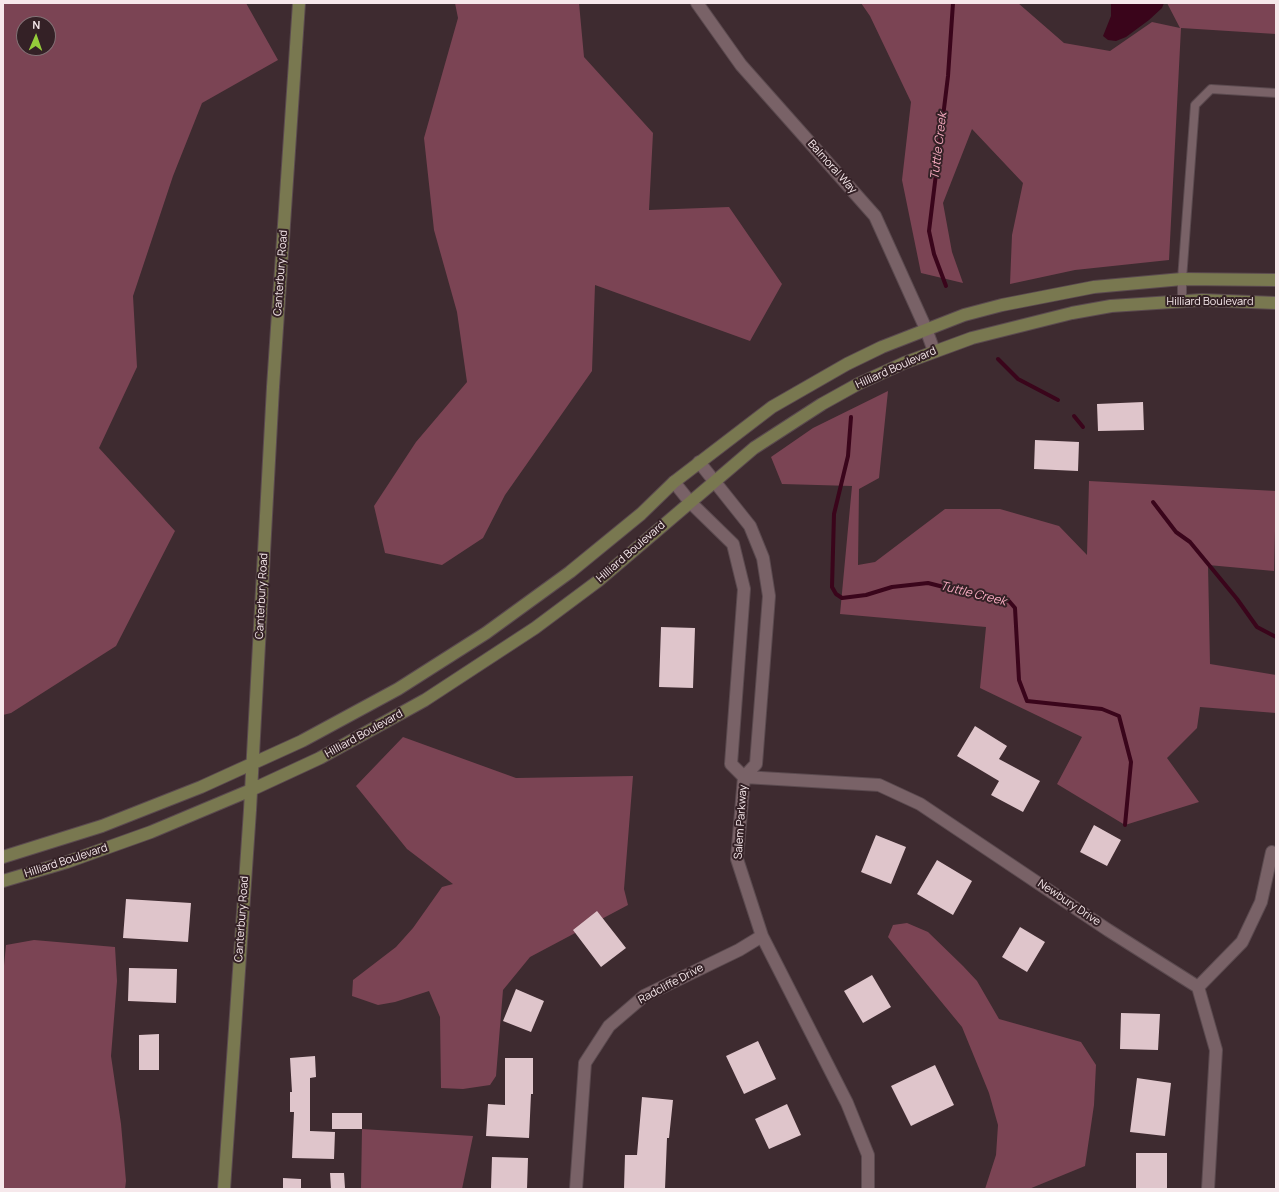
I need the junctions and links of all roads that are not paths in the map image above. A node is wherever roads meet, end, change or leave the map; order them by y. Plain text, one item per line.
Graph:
1 (299, 3) edge
2 (697, 3) edge
3 (1276, 93) edge
4 (1182, 279) junction
5 (1276, 280) edge
6 (1182, 301) junction
7 (1276, 303) edge
8 (926, 329) junction
9 (934, 351) junction
10 (699, 462) junction
11 (716, 481) junction
12 (674, 482) junction
13 (690, 502) junction
14 (252, 763) junction
15 (744, 777) junction
16 (251, 790) junction
17 (1272, 852) dead end
18 (3, 857) edge
19 (3, 881) edge
20 (762, 936) junction
21 (1198, 987) junction
22 (224, 1189) edge
23 (576, 1189) edge
24 (868, 1189) edge
25 (1208, 1189) edge

1 - 14 main road, Canterbury Road
2 - 8 street, Balmoral Way
3 - 4 lane
4 - 5 main road, Hilliard Boulevard
4 - 6 lane
4 - 8 main road, Hilliard Boulevard
6 - 7 main road, Hilliard Boulevard
6 - 9 main road, Hilliard Boulevard
8 - 9 street, Balmoral Way
8 - 10 main road, Hilliard Boulevard
9 - 11 main road, Hilliard Boulevard
10 - 11 street
10 - 12 main road, Hilliard Boulevard
11 - 13 main road, Hilliard Boulevard
11 - 15 street
12 - 13 street, Salem Parkway
12 - 14 main road, Hilliard Boulevard
13 - 15 street, Salem Parkway
13 - 16 main road, Hilliard Boulevard
14 - 16 main road, Canterbury Road
14 - 18 main road, Hilliard Boulevard
15 - 20 street, Salem Parkway
15 - 21 street, Newbury Drive
16 - 19 main road, Hilliard Boulevard
16 - 22 main road, Canterbury Road
17 - 21 street
20 - 23 street, Radcliffe Drive
20 - 24 street, Salem Parkway
21 - 25 street

